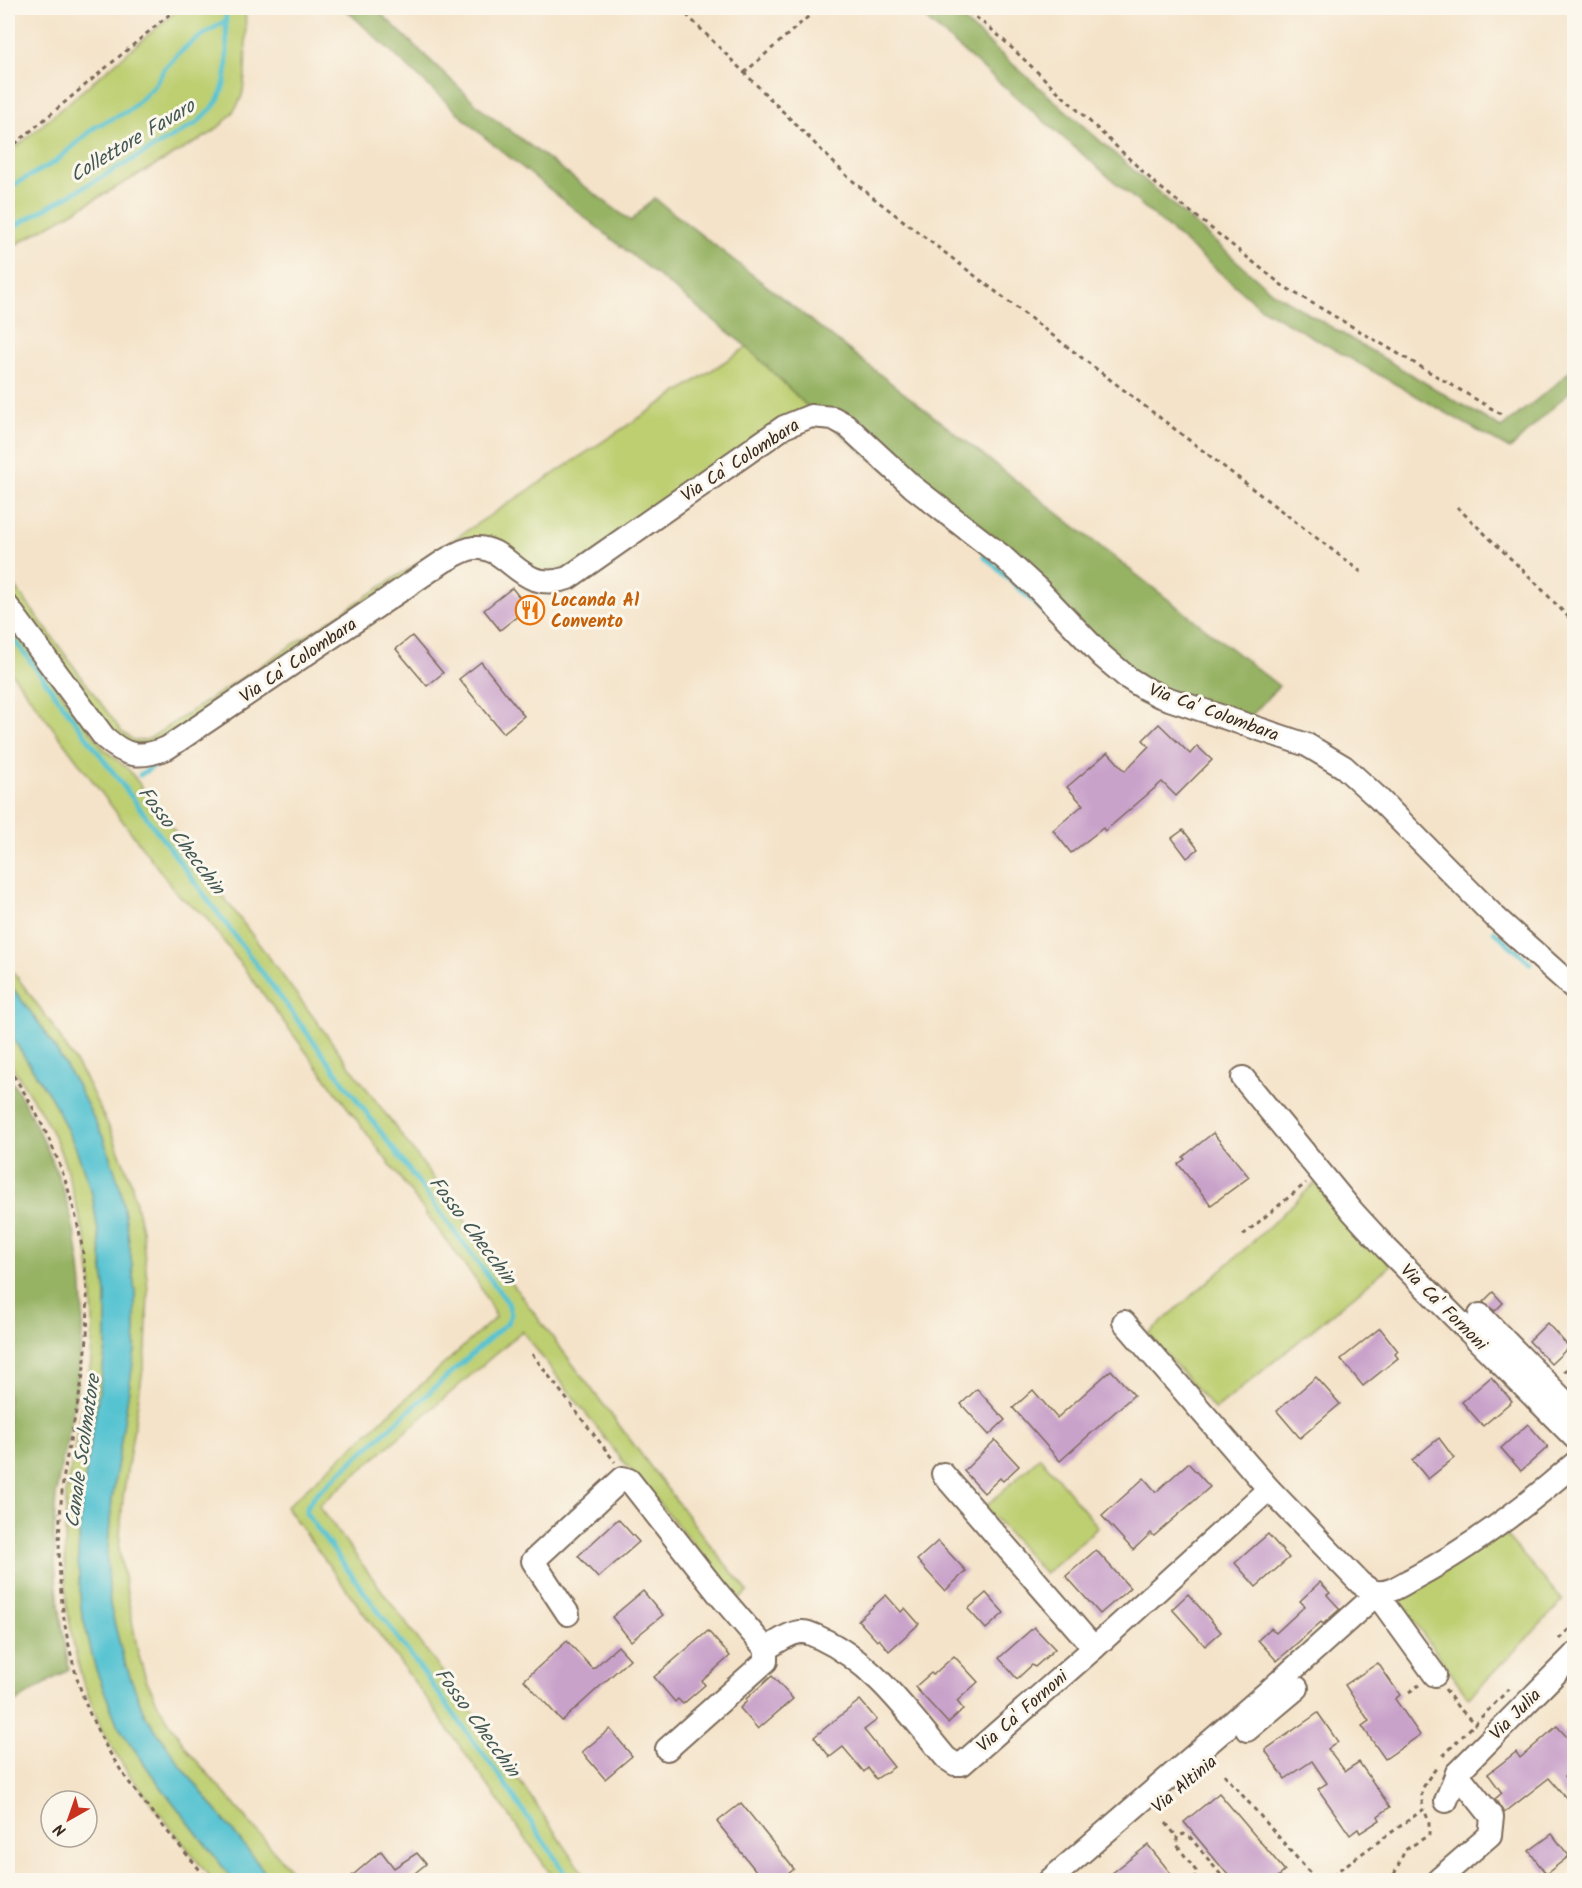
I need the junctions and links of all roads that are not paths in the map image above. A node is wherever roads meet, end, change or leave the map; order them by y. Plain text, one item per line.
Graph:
1 (8, 607) edge
2 (1575, 988) edge
3 (1243, 1078) dead end
4 (1480, 1315) dead end
5 (1124, 1322) dead end
6 (1575, 1411) edge
7 (1575, 1437) edge
8 (1575, 1464) edge
9 (943, 1474) dead end
10 (1269, 1489) junction
11 (1375, 1592) junction
12 (568, 1614) dead end
13 (1094, 1648) junction
14 (766, 1649) junction
15 (1575, 1655) edge
16 (1435, 1675) road end
17 (1297, 1688) dead end
18 (667, 1749) dead end
19 (1457, 1773) junction
20 (1446, 1801) dead end
21 (1050, 1881) edge
22 (1070, 1881) edge
23 (1438, 1881) edge

1 - 2 street, Via Ca' Colombara
3 - 7 street, Via Ca' Fornoni
4 - 6 street, Via Ca' Fornoni
5 - 10 street
8 - 11 street
9 - 13 street
10 - 11 street
10 - 13 street, Via Ca' Fornoni
11 - 16 street
11 - 21 street
12 - 14 street
13 - 14 street, Via Ca' Fornoni
14 - 18 street
15 - 19 street, Via Julia
17 - 22 street, Via Altinia
19 - 20 street, Via Julia
19 - 23 street

